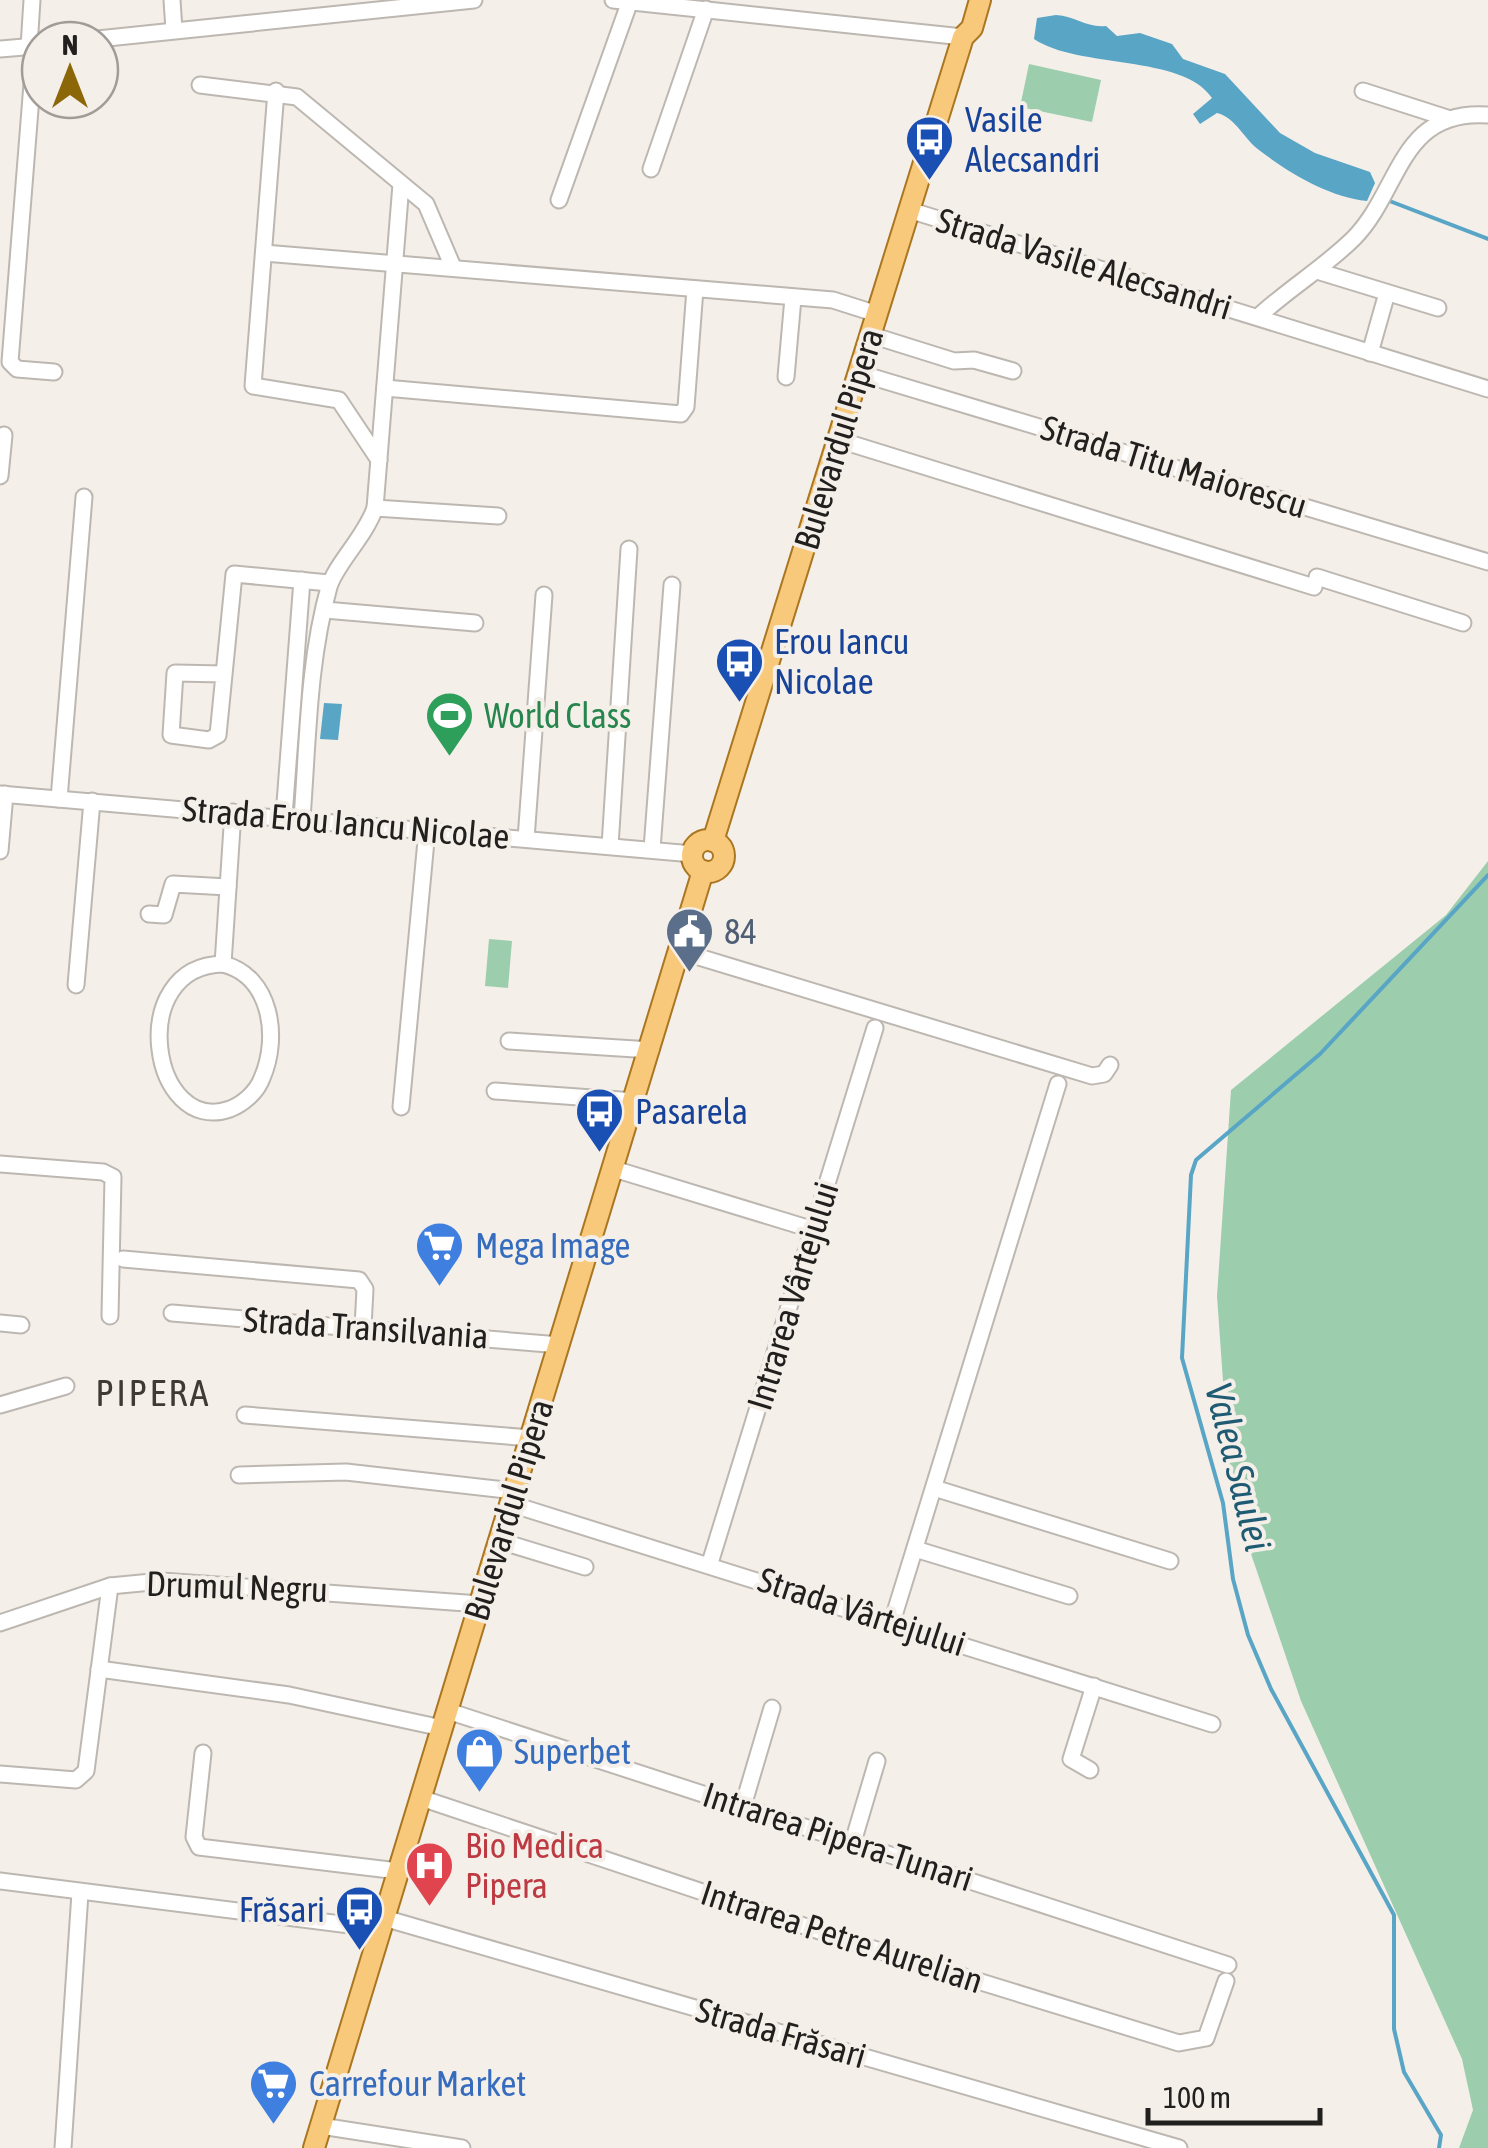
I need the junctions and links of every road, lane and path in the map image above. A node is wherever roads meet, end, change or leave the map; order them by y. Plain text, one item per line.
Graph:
1 (172, 0) edge
2 (474, 0) edge
3 (613, 0) edge
4 (966, 0) edge
5 (980, 0) edge
6 (630, 1) edge
7 (309, 8) edge
8 (706, 9) junction
9 (174, 30) junction
10 (120, 36) edge
11 (962, 37) junction
12 (200, 85) dead end
13 (276, 91) junction
14 (1363, 91) dead end
15 (1488, 115) edge
16 (1447, 118) junction
17 (27, 120) edge
18 (651, 170) dead end
19 (401, 184) junction
20 (560, 200) dead end
21 (909, 210) junction
22 (264, 253) junction
23 (396, 262) junction
24 (453, 267) junction
25 (1317, 271) junction
26 (695, 288) junction
27 (1387, 293) junction
28 (799, 299) junction
29 (1438, 308) dead end
30 (1258, 317) junction
31 (6, 323) edge
32 (874, 324) junction
33 (1370, 352) junction
34 (6, 369) edge
35 (54, 372) dead end
36 (1012, 372) dead end
37 (859, 373) junction
38 (786, 377) dead end
39 (385, 388) junction
40 (1488, 389) edge
41 (4, 434) dead end
42 (839, 440) junction
43 (379, 460) junction
44 (0, 476) edge
45 (84, 497) dead end
46 (375, 508) junction
47 (498, 516) dead end
48 (628, 549) dead end
49 (1488, 562) edge
50 (302, 580) junction
51 (329, 583) junction
52 (672, 586) dead end
53 (544, 594) dead end
54 (325, 610) junction
55 (475, 623) dead end
56 (1463, 623) dead end
57 (224, 674) junction
58 (2, 794) edge
59 (60, 799) junction
60 (92, 801) junction
61 (234, 812) junction
62 (284, 816) junction
63 (302, 818) junction
64 (426, 830) junction
65 (526, 839) junction
66 (610, 846) junction
67 (652, 849) junction
68 (0, 851) edge
69 (698, 862) junction
70 (228, 888) junction
71 (149, 914) dead end
72 (679, 951) junction
73 (223, 964) junction
74 (76, 985) dead end
75 (875, 1028) dead end
76 (508, 1041) dead end
77 (650, 1050) junction
78 (1110, 1065) dead end
79 (1058, 1084) dead end
80 (495, 1090) dead end
81 (635, 1101) junction
82 (401, 1106) dead end
83 (0, 1164) edge
84 (614, 1169) junction
85 (814, 1230) junction
86 (123, 1259) dead end
87 (172, 1313) dead end
88 (110, 1316) dead end
89 (0, 1324) edge
90 (22, 1325) dead end
91 (363, 1327) junction
92 (560, 1345) junction
93 (66, 1386) dead end
94 (0, 1405) edge
95 (246, 1415) dead end
96 (532, 1438) junction
97 (239, 1474) dead end
98 (934, 1488) junction
99 (513, 1498) junction
100 (500, 1541) junction
101 (915, 1549) junction
102 (1170, 1561) dead end
103 (710, 1563) junction
104 (586, 1567) dead end
105 (110, 1586) junction
106 (1069, 1596) dead end
107 (480, 1604) junction
108 (0, 1622) edge
109 (892, 1622) junction
110 (99, 1669) junction
111 (1094, 1686) junction
112 (772, 1708) dead end
113 (445, 1720) junction
114 (1212, 1724) dead end
115 (203, 1753) dead end
116 (877, 1761) dead end
117 (1090, 1770) dead end
118 (0, 1774) edge
119 (421, 1798) junction
120 (742, 1806) junction
121 (854, 1842) junction
122 (398, 1871) junction
123 (0, 1881) edge
124 (80, 1892) junction
125 (382, 1924) junction
126 (1227, 1972) joint
127 (321, 2126) junction
128 (62, 2148) edge
129 (314, 2148) edge
130 (462, 2148) edge
131 (1178, 2148) edge

1 - 9 street
2 - 7 street
3 - 6 street
4 - 11 main road, Bulevardul Pipera
5 - 11 main road, Bulevardul Pipera
6 - 8 street
6 - 20 street
7 - 9 street
8 - 11 street
8 - 18 street
9 - 10 street
11 - 21 main road, Bulevardul Pipera
12 - 13 street
13 - 19 street
13 - 22 street
14 - 16 street
15 - 16 street
16 - 25 street, Strada Vasile Alecsandri
17 - 31 street
19 - 23 street
19 - 24 street
21 - 30 street, Strada Vasile Alecsandri
21 - 32 main road, Bulevardul Pipera
22 - 23 street
22 - 43 street
23 - 24 street
23 - 39 street
24 - 26 street
25 - 27 street
25 - 30 street, Strada Vasile Alecsandri
26 - 28 street
26 - 39 street
27 - 29 street
27 - 33 street
28 - 32 street
28 - 38 street
30 - 33 street, Strada Vasile Alecsandri
31 - 34 street
32 - 36 street
32 - 37 main road, Bulevardul Pipera
33 - 40 street, Strada Vasile Alecsandri
34 - 35 street
37 - 42 main road, Bulevardul Pipera
37 - 49 street, Strada Titu Maiorescu
39 - 43 street
41 - 44 street
42 - 56 street
42 - 69 main road, Bulevardul Pipera
43 - 46 street
45 - 59 street
46 - 47 street
46 - 51 street
48 - 66 street
50 - 51 street
50 - 57 street
50 - 62 street
51 - 54 street
52 - 67 street
53 - 65 street
54 - 55 street
54 - 63 street
57 - 57 street
58 - 59 street, Strada Erou Iancu Nicolae
58 - 68 street
59 - 60 street, Strada Erou Iancu Nicolae
60 - 61 street, Strada Erou Iancu Nicolae
60 - 74 street
61 - 62 street, Strada Erou Iancu Nicolae
61 - 70 street
62 - 63 street, Strada Erou Iancu Nicolae
63 - 64 street, Strada Erou Iancu Nicolae
64 - 65 street, Strada Erou Iancu Nicolae
64 - 82 street
65 - 66 street, Strada Erou Iancu Nicolae
66 - 67 street, Strada Erou Iancu Nicolae
67 - 69 street, Strada Erou Iancu Nicolae
69 - 72 main road, Bulevardul Pipera
70 - 71 street
70 - 73 street
72 - 77 main road, Bulevardul Pipera
72 - 78 street
73 - 73 street
75 - 85 street, Intrarea Vârtejului
76 - 77 street
77 - 81 main road, Bulevardul Pipera
79 - 98 street
80 - 81 street
81 - 84 main road, Bulevardul Pipera
83 - 88 street
84 - 85 street
84 - 92 main road, Bulevardul Pipera
85 - 103 street, Intrarea Vârtejului
86 - 91 street
87 - 91 street, Strada Transilvania
89 - 90 street
91 - 92 street, Strada Transilvania
92 - 96 main road, Bulevardul Pipera
93 - 94 street
95 - 96 street
96 - 99 main road, Bulevardul Pipera
97 - 99 street, Strada Vârtejului
98 - 101 street
98 - 102 street
99 - 100 main road, Bulevardul Pipera
99 - 103 street, Strada Vârtejului
100 - 104 street
100 - 107 main road, Bulevardul Pipera
101 - 106 street
101 - 109 street
103 - 109 street, Strada Vârtejului
105 - 107 street, Drumul Negru
105 - 108 street, Drumul Negru
105 - 110 street
107 - 113 main road, Bulevardul Pipera
109 - 111 street, Strada Vârtejului
110 - 113 street, Intrarea Pipera-Tunari
110 - 118 street
111 - 114 street, Strada Vârtejului
111 - 117 street
112 - 120 street
113 - 119 main road, Bulevardul Pipera
113 - 120 street, Intrarea Pipera-Tunari
115 - 122 street
116 - 121 street
119 - 122 main road, Bulevardul Pipera
119 - 126 street, Intrarea Petre Aurelian
120 - 121 street, Intrarea Pipera-Tunari
121 - 126 street, Intrarea Pipera-Tunari
122 - 125 main road, Bulevardul Pipera
123 - 124 street, Strada Frăsari
124 - 125 street, Strada Frăsari
124 - 128 street
125 - 127 main road, Bulevardul Pipera
125 - 131 street, Strada Frăsari
127 - 129 main road, Bulevardul Pipera
127 - 130 street

